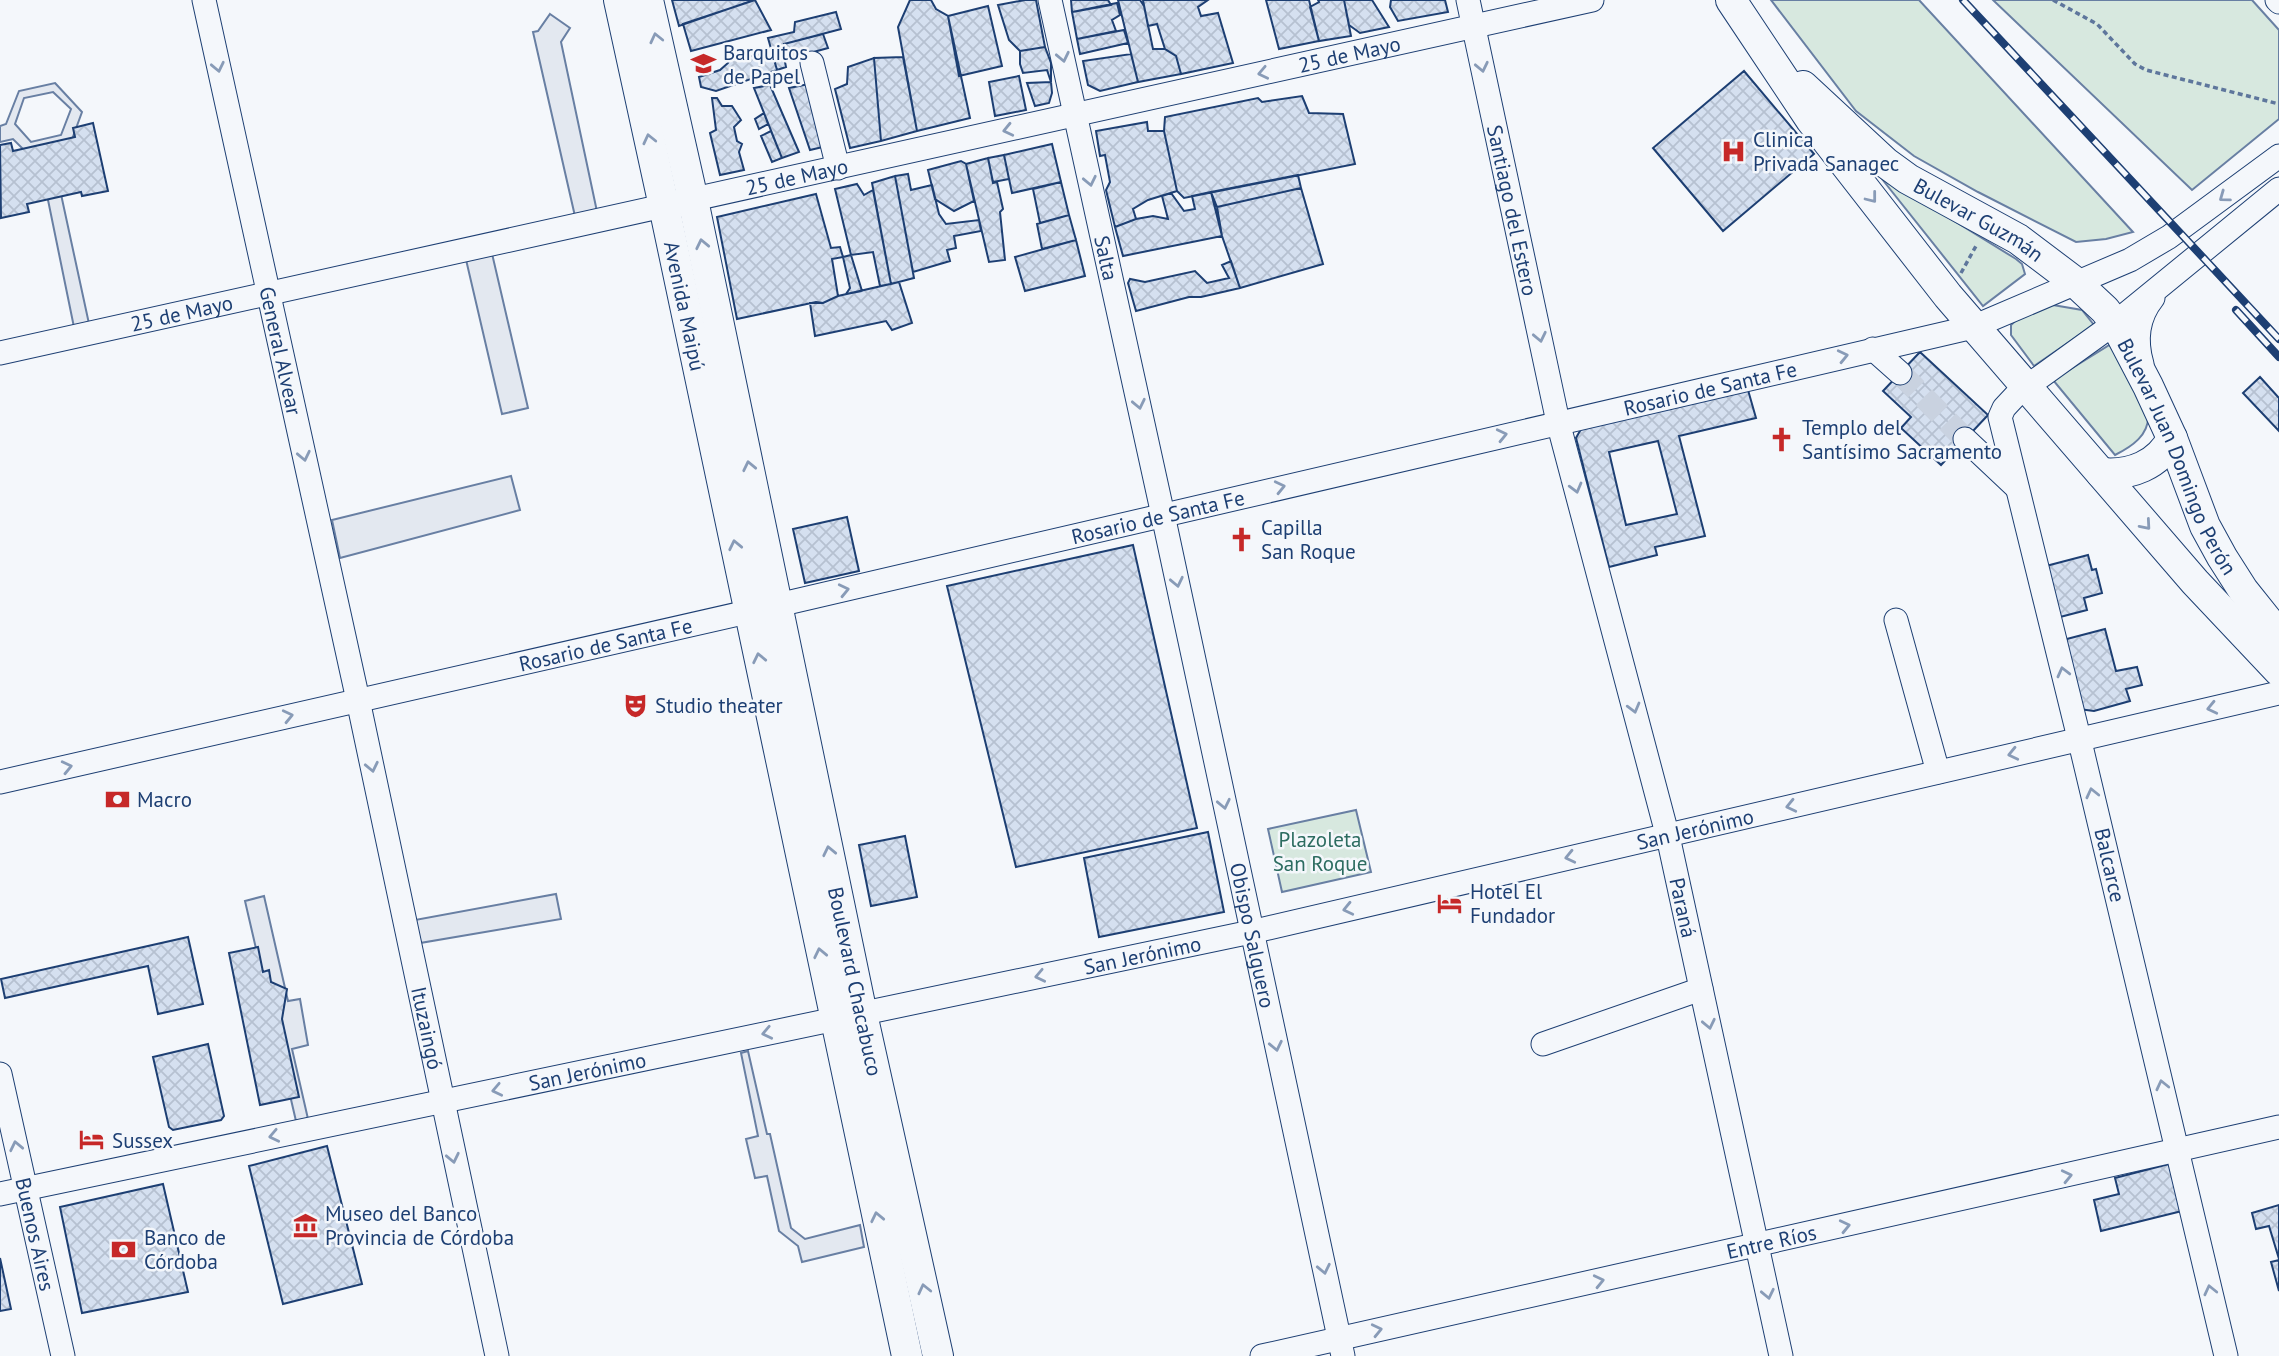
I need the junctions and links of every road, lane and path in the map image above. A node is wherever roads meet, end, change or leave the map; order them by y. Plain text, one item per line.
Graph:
1 (204, 0) edge
2 (619, 0) edge
3 (648, 0) edge
4 (1051, 0) edge
5 (1468, 0) edge
6 (1592, 0) edge
7 (1731, 0) edge
8 (2053, 0) edge
9 (1474, 27) junction
10 (1761, 43) junction
11 (813, 63) dead end
12 (2279, 104) edge
13 (1075, 115) junction
14 (2279, 156) edge
15 (838, 168) junction
16 (2279, 189) edge
17 (694, 200) junction
18 (664, 206) junction
19 (1989, 222) junction
20 (2168, 279) junction
21 (2074, 282) junction
22 (268, 294) junction
23 (1948, 296) junction
24 (2115, 323) junction
25 (1973, 327) junction
26 (1873, 349) junction
27 (0, 353) edge
28 (1900, 373) tunnel mouth
29 (2028, 386) junction
30 (2148, 386) junction
31 (1558, 422) junction
32 (2172, 438) junction
33 (1965, 439) tunnel mouth
34 (2101, 473) junction
35 (2018, 488) junction
36 (1163, 515) junction
37 (764, 608) junction
38 (1896, 620) dead end
39 (2279, 635) edge
40 (2279, 671) edge
41 (2279, 693) edge
42 (358, 700) junction
43 (2079, 739) junction
44 (1938, 772) junction
45 (0, 782) edge
46 (1667, 835) junction
47 (1251, 932) junction
48 (1701, 989) junction
49 (848, 1017) junction
50 (1543, 1044) dead end
51 (0, 1074) edge
52 (441, 1101) junction
53 (2279, 1127) edge
54 (2178, 1152) junction
55 (25, 1188) junction
56 (0, 1194) edge
57 (1757, 1245) junction
58 (1341, 1348) edge
59 (63, 1356) edge
60 (497, 1356) edge
61 (907, 1356) edge
62 (938, 1356) edge
63 (1262, 1356) edge
64 (1781, 1356) edge
65 (2226, 1356) edge

1 -> 22 street, General Alvear
18 -> 2 main road, Avenida Maipú
17 -> 3 main road, Avenida Maipú
4 -> 13 street, Salta
5 - 9 street, Santiago del Estero
6 - 9 street, 25 de Mayo
7 - 10 main road, Bulevar Guzmán
8 - 12 path
9 -> 13 street, 25 de Mayo
9 -> 31 street, Santiago del Estero
10 - 19 main road, Bulevar Guzmán
10 -> 23 main road, Bulevar Guzmán
11 - 15 street
13 -> 15 street, 25 de Mayo
13 -> 36 street, Salta
14 -> 21 street, Rosario de Santa Fe
15 - 17 street, 25 de Mayo
16 - 20 street
17 - 18 street, 25 de Mayo
37 -> 17 main road, Avenida Maipú
18 - 22 street, 25 de Mayo
37 -> 18 main road, Avenida Maipú
19 - 21 main road, Bulevar Guzmán
19 - 23 path
20 - 24 street
20 - 30 street
21 - 24 main road, Bulevar Juan Domingo Perón
21 - 25 street, Rosario de Santa Fe
22 - 27 street, 25 de Mayo
22 -> 42 street, General Alvear
23 - 25 main road, Bulevar Guzmán
24 - 29 street
24 - 30 main road, Bulevar Juan Domingo Perón
25 - 26 street, Rosario de Santa Fe
25 - 29 main road, Bulevar Guzmán
26 - 28 street
31 -> 26 street, Rosario de Santa Fe
29 - 34 main road, Bulevar Juan Domingo Perón
29 - 35 street, Balcarce
30 - 32 main road, Bulevar Juan Domingo Perón
36 -> 31 street, Rosario de Santa Fe
31 -> 46 street, Paraná
32 - 34 main road
32 - 39 main road, Bulevar Juan Domingo Perón
33 - 35 street
34 -> 40 main road, Bulevar Juan Domingo Perón
43 -> 35 street, Balcarce
37 -> 36 street, Rosario de Santa Fe
36 -> 47 street, Obispo Salguero
37 - 42 street, Rosario de Santa Fe
49 -> 37 main road, Boulevard Chacabuco
38 - 44 street
41 -> 43 street, San Jerónimo
45 -> 42 street, Rosario de Santa Fe
42 -> 52 street, Ituzaingó
43 -> 44 street, San Jerónimo
54 -> 43 street, Balcarce
44 -> 46 street, San Jerónimo
46 -> 47 street, San Jerónimo
46 - 48 street, Paraná
47 -> 49 street, San Jerónimo
47 -> 58 street, Obispo Salguero
48 - 50 street
48 -> 57 street, Paraná
49 -> 52 street, San Jerónimo
61 -> 49 main road, Boulevard Chacabuco
62 -> 49 main road, Boulevard Chacabuco
55 -> 51 street, Buenos Aires
52 -> 55 street, San Jerónimo
52 -> 60 street, Ituzaingó
53 - 54 street, Entre Ríos
57 -> 54 street, Entre Ríos
65 -> 54 street, Balcarce
55 - 56 street, San Jerónimo
55 - 59 street, Buenos Aires
58 -> 57 street, Entre Ríos
57 -> 64 street, Paraná
58 - 63 street, Entre Ríos

